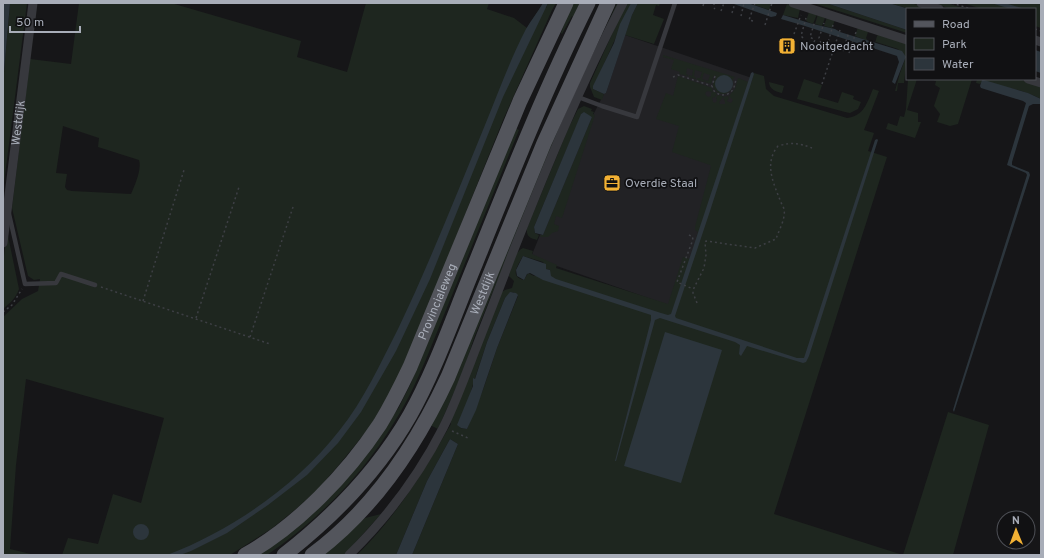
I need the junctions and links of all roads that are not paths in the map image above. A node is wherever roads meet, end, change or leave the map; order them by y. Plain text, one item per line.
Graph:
1 (34, 3) edge
2 (566, 3) edge
3 (588, 3) edge
4 (608, 3) edge
5 (623, 3) edge
6 (676, 3) edge
7 (793, 3) edge
8 (921, 3) edge
9 (937, 8) edge
10 (906, 40) edge
11 (1031, 80) edge
12 (1041, 83) edge
13 (578, 97) junction
14 (8, 206) junction
15 (3, 242) edge
16 (95, 285) road end
17 (244, 555) edge
18 (284, 555) edge
19 (312, 555) edge
20 (349, 555) edge

1 - 14 street, Westdijk
2 - 17 main road, Provincialeweg
3 - 18 main road, Provincialeweg
4 - 19 main road, Westdijk
5 - 13 street, Westdijk
6 - 13 lane
7 - 10 street
8 - 9 street
11 - 12 street
13 - 20 street, Westdijk
14 - 15 street, Westdijk
14 - 16 lane

